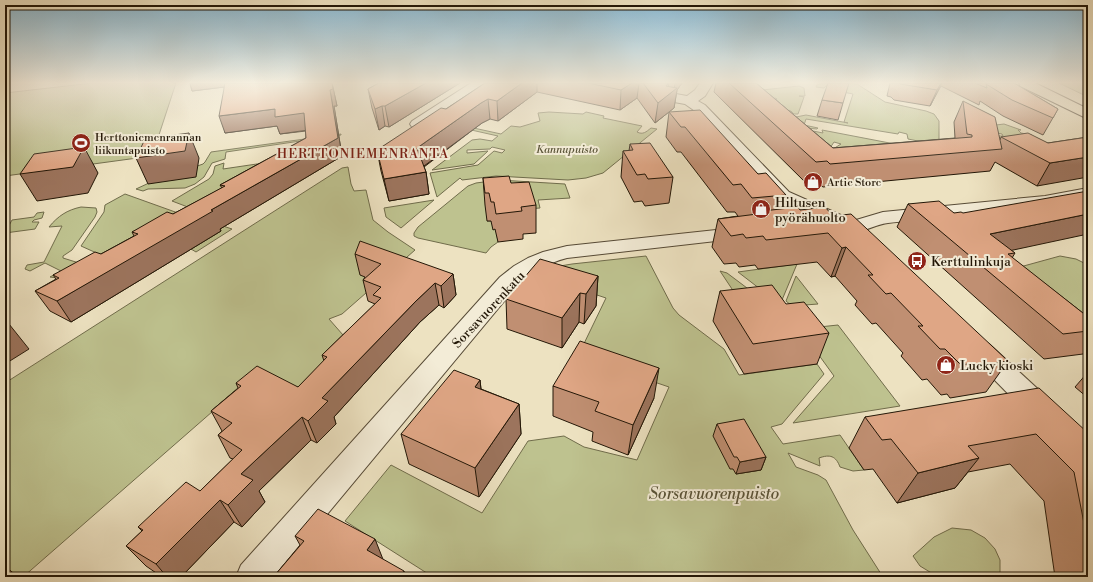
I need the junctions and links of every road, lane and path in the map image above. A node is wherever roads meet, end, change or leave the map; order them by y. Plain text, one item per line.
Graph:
1 (440, 110) edge
2 (702, 110) edge
3 (1078, 110) edge
4 (1088, 115) edge
5 (403, 135) edge
6 (1088, 193) edge
7 (818, 213) junction
8 (799, 223) edge
9 (765, 230) edge
10 (966, 336) edge
11 (1060, 427) edge
12 (253, 577) edge

1 - 5 street
2 - 7 street
3 - 4 main road
6 - 7 street
7 - 8 street
9 - 12 street, Sorsavuorenkatu
10 - 11 street

